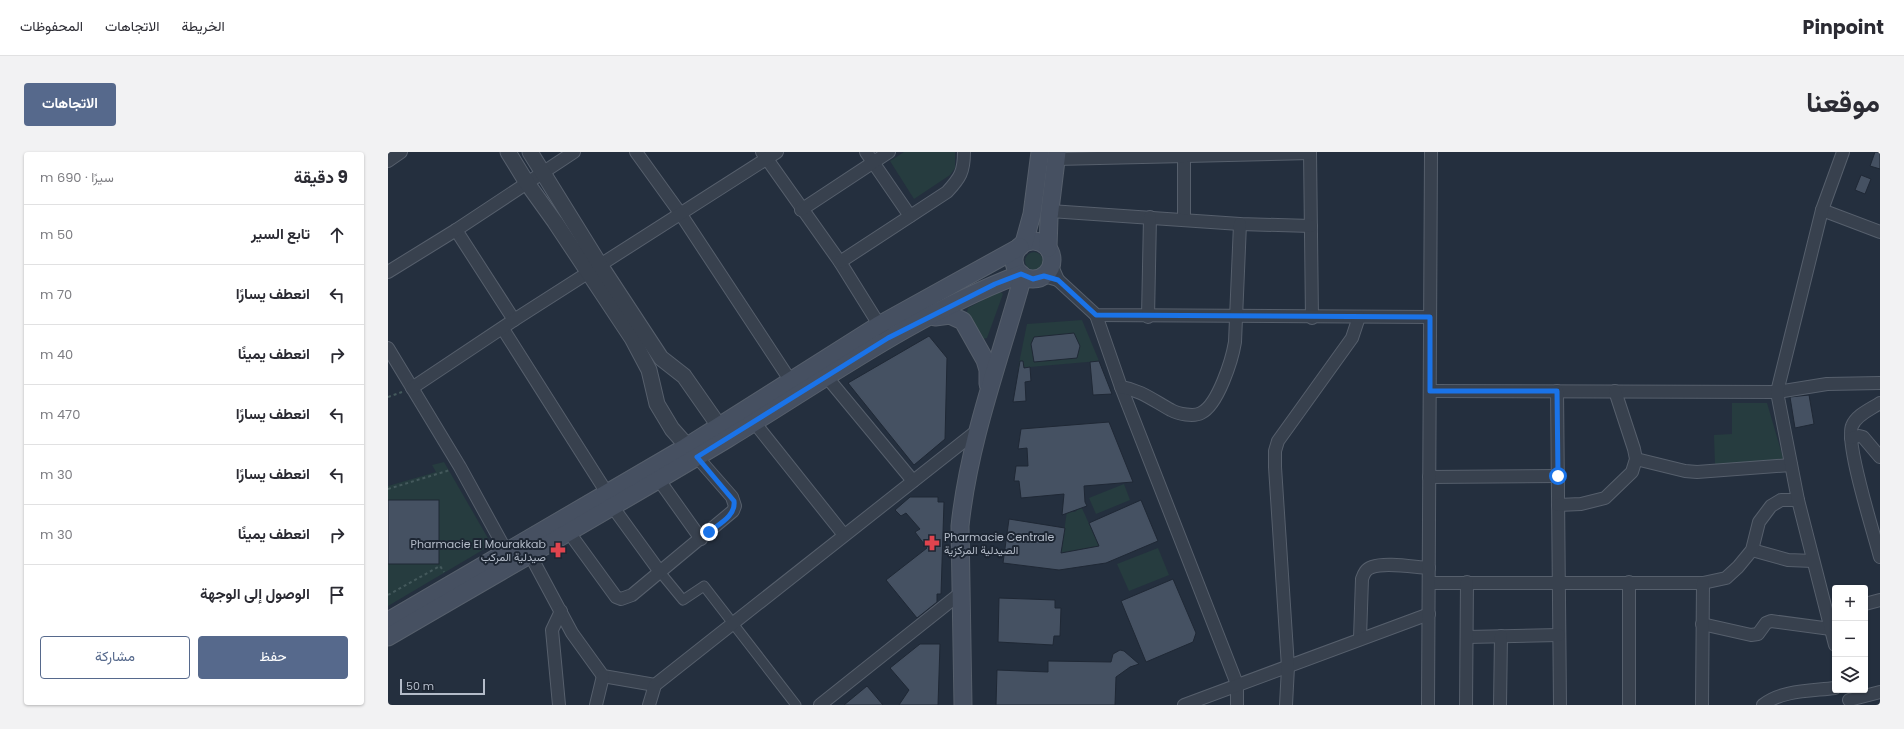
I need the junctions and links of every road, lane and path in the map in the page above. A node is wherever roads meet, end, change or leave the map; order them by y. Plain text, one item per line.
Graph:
1 (401, 152) edge
2 (508, 152) edge
3 (530, 152) edge
4 (574, 152) edge
5 (636, 152) edge
6 (866, 152) edge
7 (888, 152) edge
8 (964, 152) edge
9 (1040, 152) edge
10 (1431, 152) edge
11 (1843, 152) edge
12 (1310, 153) edge
13 (768, 154) edge
14 (1167, 154) edge
15 (1057, 156) edge
16 (1184, 156) junction
17 (388, 161) edge
18 (873, 162) junction
19 (543, 172) junction
20 (527, 183) junction
21 (801, 210) junction
22 (1822, 210) junction
23 (1050, 211) junction
24 (680, 213) junction
25 (910, 216) junction
26 (1150, 217) junction
27 (1184, 220) junction
28 (1240, 224) junction
29 (1311, 226) junction
30 (456, 230) junction
31 (1880, 232) edge
32 (1022, 245) junction
33 (1048, 248) junction
34 (840, 262) junction
35 (595, 269) junction
36 (388, 272) edge
37 (1039, 275) junction
38 (1096, 315) junction
39 (1148, 317) junction
40 (1237, 317) junction
41 (1430, 317) junction
42 (1312, 318) junction
43 (1359, 318) junction
44 (514, 320) junction
45 (878, 324) junction
46 (914, 325) junction
47 (503, 329) junction
48 (888, 338) junction
49 (388, 348) edge
50 (671, 365) junction
51 (826, 376) junction
52 (651, 377) junction
53 (790, 380) junction
54 (1880, 383) edge
55 (1121, 387) junction
56 (412, 388) junction
57 (1430, 391) junction
58 (1557, 391) junction
59 (1614, 391) junction
60 (1777, 392) junction
61 (388, 393) edge
62 (988, 393) junction
63 (390, 396) dead end
64 (1880, 403) edge
65 (754, 422) junction
66 (978, 430) junction
67 (724, 432) junction
68 (1851, 438) junction
69 (691, 452) junction
70 (1880, 457) edge
71 (1636, 459) junction
72 (1791, 465) junction
73 (460, 467) junction
74 (1558, 476) junction
75 (1429, 477) junction
76 (658, 480) junction
77 (913, 481) junction
78 (388, 489) edge
79 (610, 500) junction
80 (1798, 500) junction
81 (1558, 505) junction
82 (568, 531) junction
83 (844, 535) junction
84 (701, 539) junction
85 (526, 548) junction
86 (1752, 550) junction
87 (1880, 557) edge
88 (510, 558) junction
89 (1813, 561) junction
90 (1429, 568) junction
91 (660, 572) junction
92 (444, 573) dead end
93 (1467, 582) junction
94 (1559, 582) junction
95 (1629, 582) junction
96 (1429, 583) junction
97 (1703, 583) junction
98 (962, 592) junction
99 (388, 595) edge
100 (1880, 600) edge
101 (1868, 603) edge
102 (561, 611) junction
103 (1831, 612) edge
104 (1428, 614) junction
105 (388, 621) edge
106 (733, 624) junction
107 (1702, 624) junction
108 (1831, 629) junction
109 (1832, 633) edge
110 (1559, 635) junction
111 (388, 636) edge
112 (1501, 636) junction
113 (1467, 637) junction
114 (1360, 638) junction
115 (1288, 667) junction
116 (603, 676) junction
117 (1237, 684) junction
118 (655, 685) junction
119 (1832, 688) edge
120 (1880, 692) edge
121 (1848, 698) edge
122 (559, 705) edge
123 (596, 705) edge
124 (649, 705) edge
125 (796, 705) edge
126 (820, 705) edge
127 (963, 705) edge
128 (1184, 705) edge
129 (1237, 705) edge
130 (1286, 705) edge
131 (1428, 705) edge
132 (1466, 705) edge
133 (1500, 705) edge
134 (1560, 705) edge
135 (1629, 705) edge
136 (1702, 705) edge
137 (1763, 705) edge

1 - 17 street
2 - 20 street
3 - 19 street
4 - 19 street
5 - 24 street
6 - 18 street
7 - 18 street
8 - 25 street
9 - 32 main road
10 - 41 street
11 - 22 street
12 - 16 street
12 - 29 street
13 - 21 street
13 - 24 street
14 - 15 street
14 - 16 street
15 - 23 main road
16 - 27 street
18 - 21 street
18 - 25 street
19 - 20 street
19 - 35 street
20 - 30 street
20 - 35 street
21 - 34 street
22 - 31 street
22 - 60 street
23 - 26 street
23 - 33 main road
24 - 35 street
24 - 53 street
25 - 34 street
26 - 27 street
26 - 39 street
27 - 28 street
28 - 29 street
28 - 40 street
29 - 42 street
30 - 36 street
30 - 44 street
32 - 33 main road
32 - 37 main road
32 - 45 main road
33 - 37 main road
34 - 45 street
35 - 44 street
35 - 50 street
35 - 52 street
37 - 38 street
37 - 46 main road
37 - 62 main road
38 - 39 street
38 - 55 street
39 - 40 street
40 - 42 street
40 - 55 street
41 - 43 street
41 - 57 street
42 - 43 street
43 - 115 street
44 - 47 street
45 - 48 street
45 - 53 main road
46 - 48 main road
46 - 62 main road
47 - 56 street
47 - 79 street
48 - 51 main road
49 - 56 street
50 - 52 street
50 - 67 street
51 - 65 main road
51 - 77 street
52 - 69 street
53 - 67 main road
54 - 60 street
55 - 117 street
56 - 73 street
57 - 58 street
57 - 75 street
58 - 59 street
58 - 74 street
59 - 60 street
59 - 71 street
60 - 72 street
61 - 63 path
62 - 66 main road
64 - 68 street
65 - 67 main road
65 - 83 street
66 - 77 street
66 - 98 main road
67 - 69 main road
68 - 70 street
68 - 87 street
69 - 76 main road
69 - 79 main road
69 - 84 street
71 - 72 street
71 - 81 street
72 - 80 street
73 - 78 path
73 - 88 street
74 - 75 street
74 - 81 street
75 - 90 street
76 - 79 main road
76 - 84 street
77 - 83 street
79 - 82 main road
79 - 85 main road
79 - 91 street
80 - 86 street
80 - 89 street
81 - 94 street
82 - 85 main road
82 - 91 street
83 - 106 street
84 - 91 street
85 - 88 main road
85 - 102 street
86 - 89 street
86 - 97 street
88 - 105 main road
88 - 111 main road
89 - 103 street
90 - 96 street
90 - 114 street
91 - 106 street
92 - 99 path
93 - 94 street
93 - 96 street
93 - 113 street
94 - 95 street
94 - 110 street
95 - 97 street
95 - 135 street
96 - 104 street
97 - 107 street
98 - 126 street
98 - 127 main road
100 - 101 street
102 - 116 street
102 - 122 street
103 - 108 street
104 - 114 street
104 - 131 street
106 - 118 street
106 - 125 street
107 - 108 street
107 - 136 street
108 - 109 street
110 - 112 street
110 - 134 street
112 - 113 street
112 - 133 street
113 - 132 street
114 - 115 street
115 - 117 street
115 - 130 street
116 - 118 street
116 - 123 street
117 - 128 street
117 - 129 street
118 - 124 street
119 - 137 street
120 - 121 street

